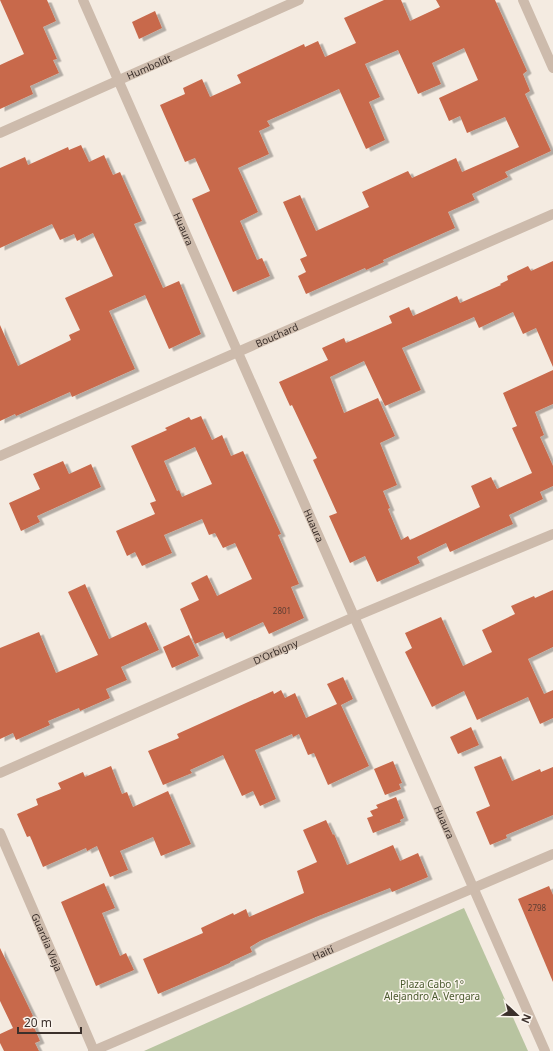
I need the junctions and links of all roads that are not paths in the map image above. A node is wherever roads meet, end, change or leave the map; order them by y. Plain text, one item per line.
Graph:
1 (83, 0) edge
2 (299, 0) edge
3 (523, 0) edge
4 (553, 68) edge
5 (119, 81) junction
6 (0, 134) edge
7 (553, 214) edge
8 (238, 351) junction
9 (0, 456) edge
10 (553, 534) edge
11 (354, 617) junction
12 (0, 774) edge
13 (0, 833) edge
14 (553, 854) edge
15 (473, 888) junction
16 (94, 1051) edge
17 (544, 1051) edge

1 - 5 street, Huaura
2 - 5 street, Humboldt
3 - 4 street
5 - 6 street, Humboldt
5 - 8 street, Huaura
7 - 8 street, Bouchard
8 - 9 street, Bouchard
8 - 11 street, Huaura
10 - 11 street, D'Orbigny
11 - 12 street, D'Orbigny
11 - 15 street, Huaura
13 - 16 street, Guardia Vieja
14 - 15 street, Haití
15 - 16 street, Haití
15 - 17 street, Huaura

